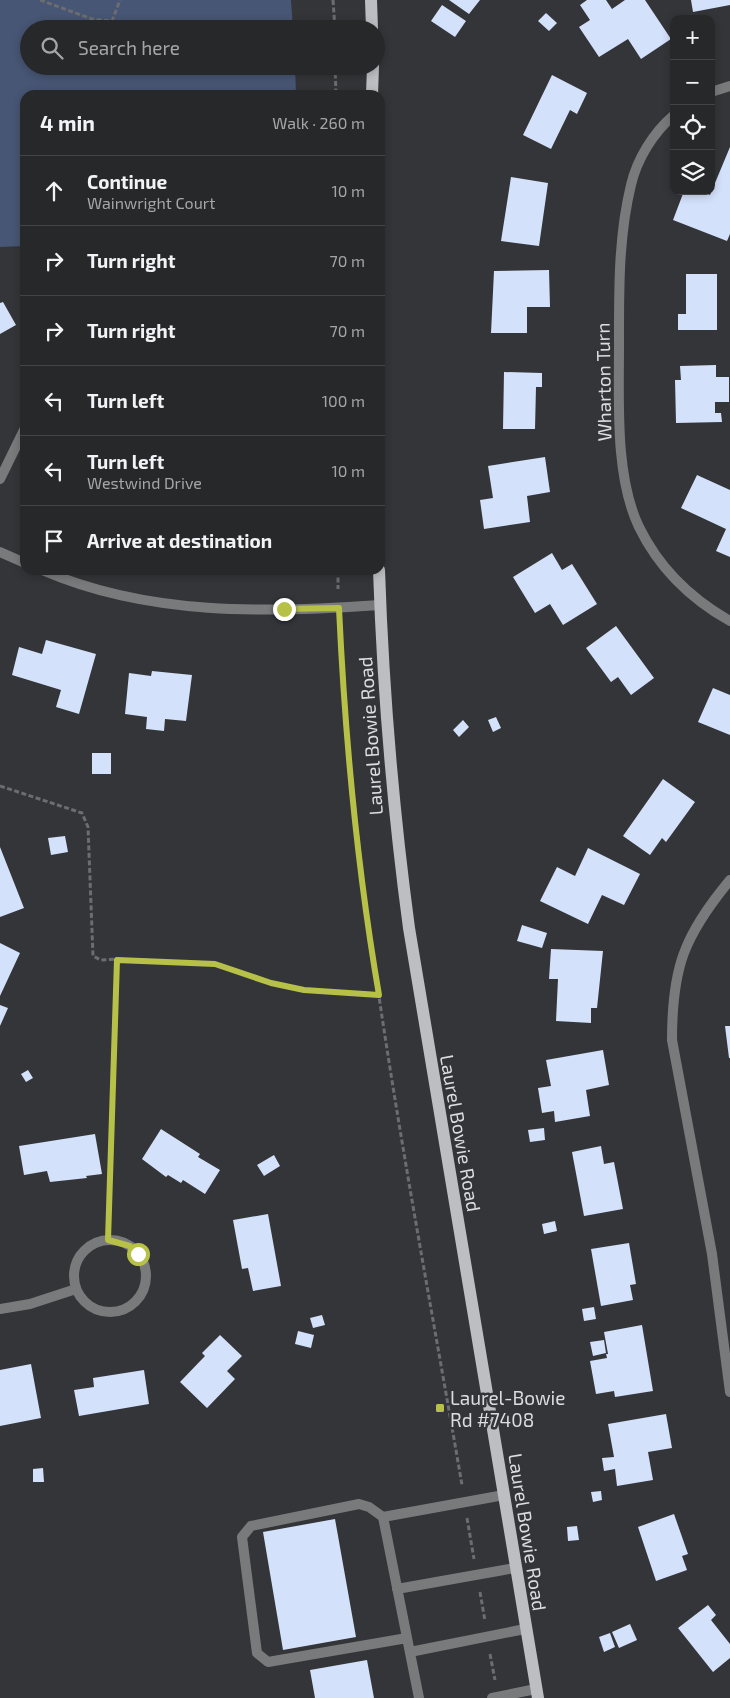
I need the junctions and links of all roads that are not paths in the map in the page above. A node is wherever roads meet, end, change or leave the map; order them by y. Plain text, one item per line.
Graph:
1 (371, 0) edge
2 (372, 20) edge
3 (373, 75) edge
4 (730, 86) edge
5 (372, 90) edge
6 (715, 91) edge
7 (670, 119) edge
8 (20, 438) edge
9 (0, 479) edge
10 (0, 552) edge
11 (20, 561) edge
12 (65, 575) edge
13 (379, 575) edge
14 (380, 605) junction
15 (730, 621) edge
16 (730, 880) edge
17 (76, 1289) junction
18 (0, 1309) edge
19 (726, 1346) edge
20 (730, 1392) edge
21 (504, 1495) junction
22 (383, 1517) junction
23 (516, 1568) junction
24 (398, 1589) junction
25 (525, 1630) junction
26 (407, 1638) junction
27 (410, 1652) junction
28 (537, 1694) edge
29 (495, 1697) edge
30 (419, 1698) edge

1 - 2 main road
3 - 5 main road
4 - 6 street
7 - 15 street, Wharton Turn
8 - 9 street
10 - 11 street
12 - 14 street
13 - 14 main road, Laurel Bowie Road
14 - 21 main road, Laurel Bowie Road
16 - 19 street
17 - 17 street
17 - 18 street
19 - 20 street
21 - 22 street
21 - 23 main road, Laurel Bowie Road
22 - 24 street
22 - 26 street
23 - 24 street
23 - 25 main road, Laurel Bowie Road
24 - 26 street
25 - 27 street
25 - 28 main road, Laurel Bowie Road
26 - 27 street
27 - 30 street
28 - 29 street

